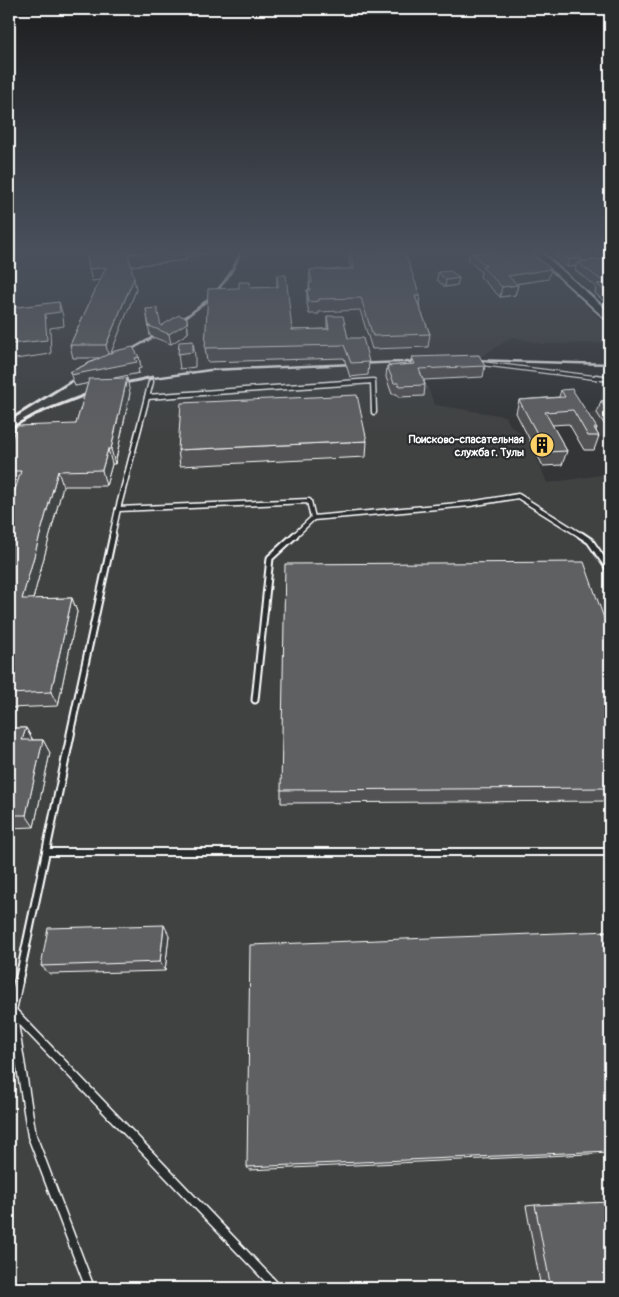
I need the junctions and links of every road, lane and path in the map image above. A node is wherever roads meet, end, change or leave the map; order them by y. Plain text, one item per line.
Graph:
1 (467, 363) edge
2 (610, 379) edge
3 (150, 382) dead end
4 (147, 397) junction
5 (374, 412) dead end
6 (118, 509) junction
7 (313, 518) junction
8 (610, 570) edge
9 (255, 700) dead end
10 (46, 852) junction
11 (610, 852) edge
12 (12, 1010) junction
13 (90, 1288) edge
14 (276, 1288) edge

1 - 2 lane
3 - 4 lane
4 - 5 lane
4 - 6 lane
6 - 7 lane
6 - 10 lane
7 - 8 lane
7 - 9 lane
10 - 11 lane
10 - 12 lane
12 - 13 lane
12 - 14 lane

